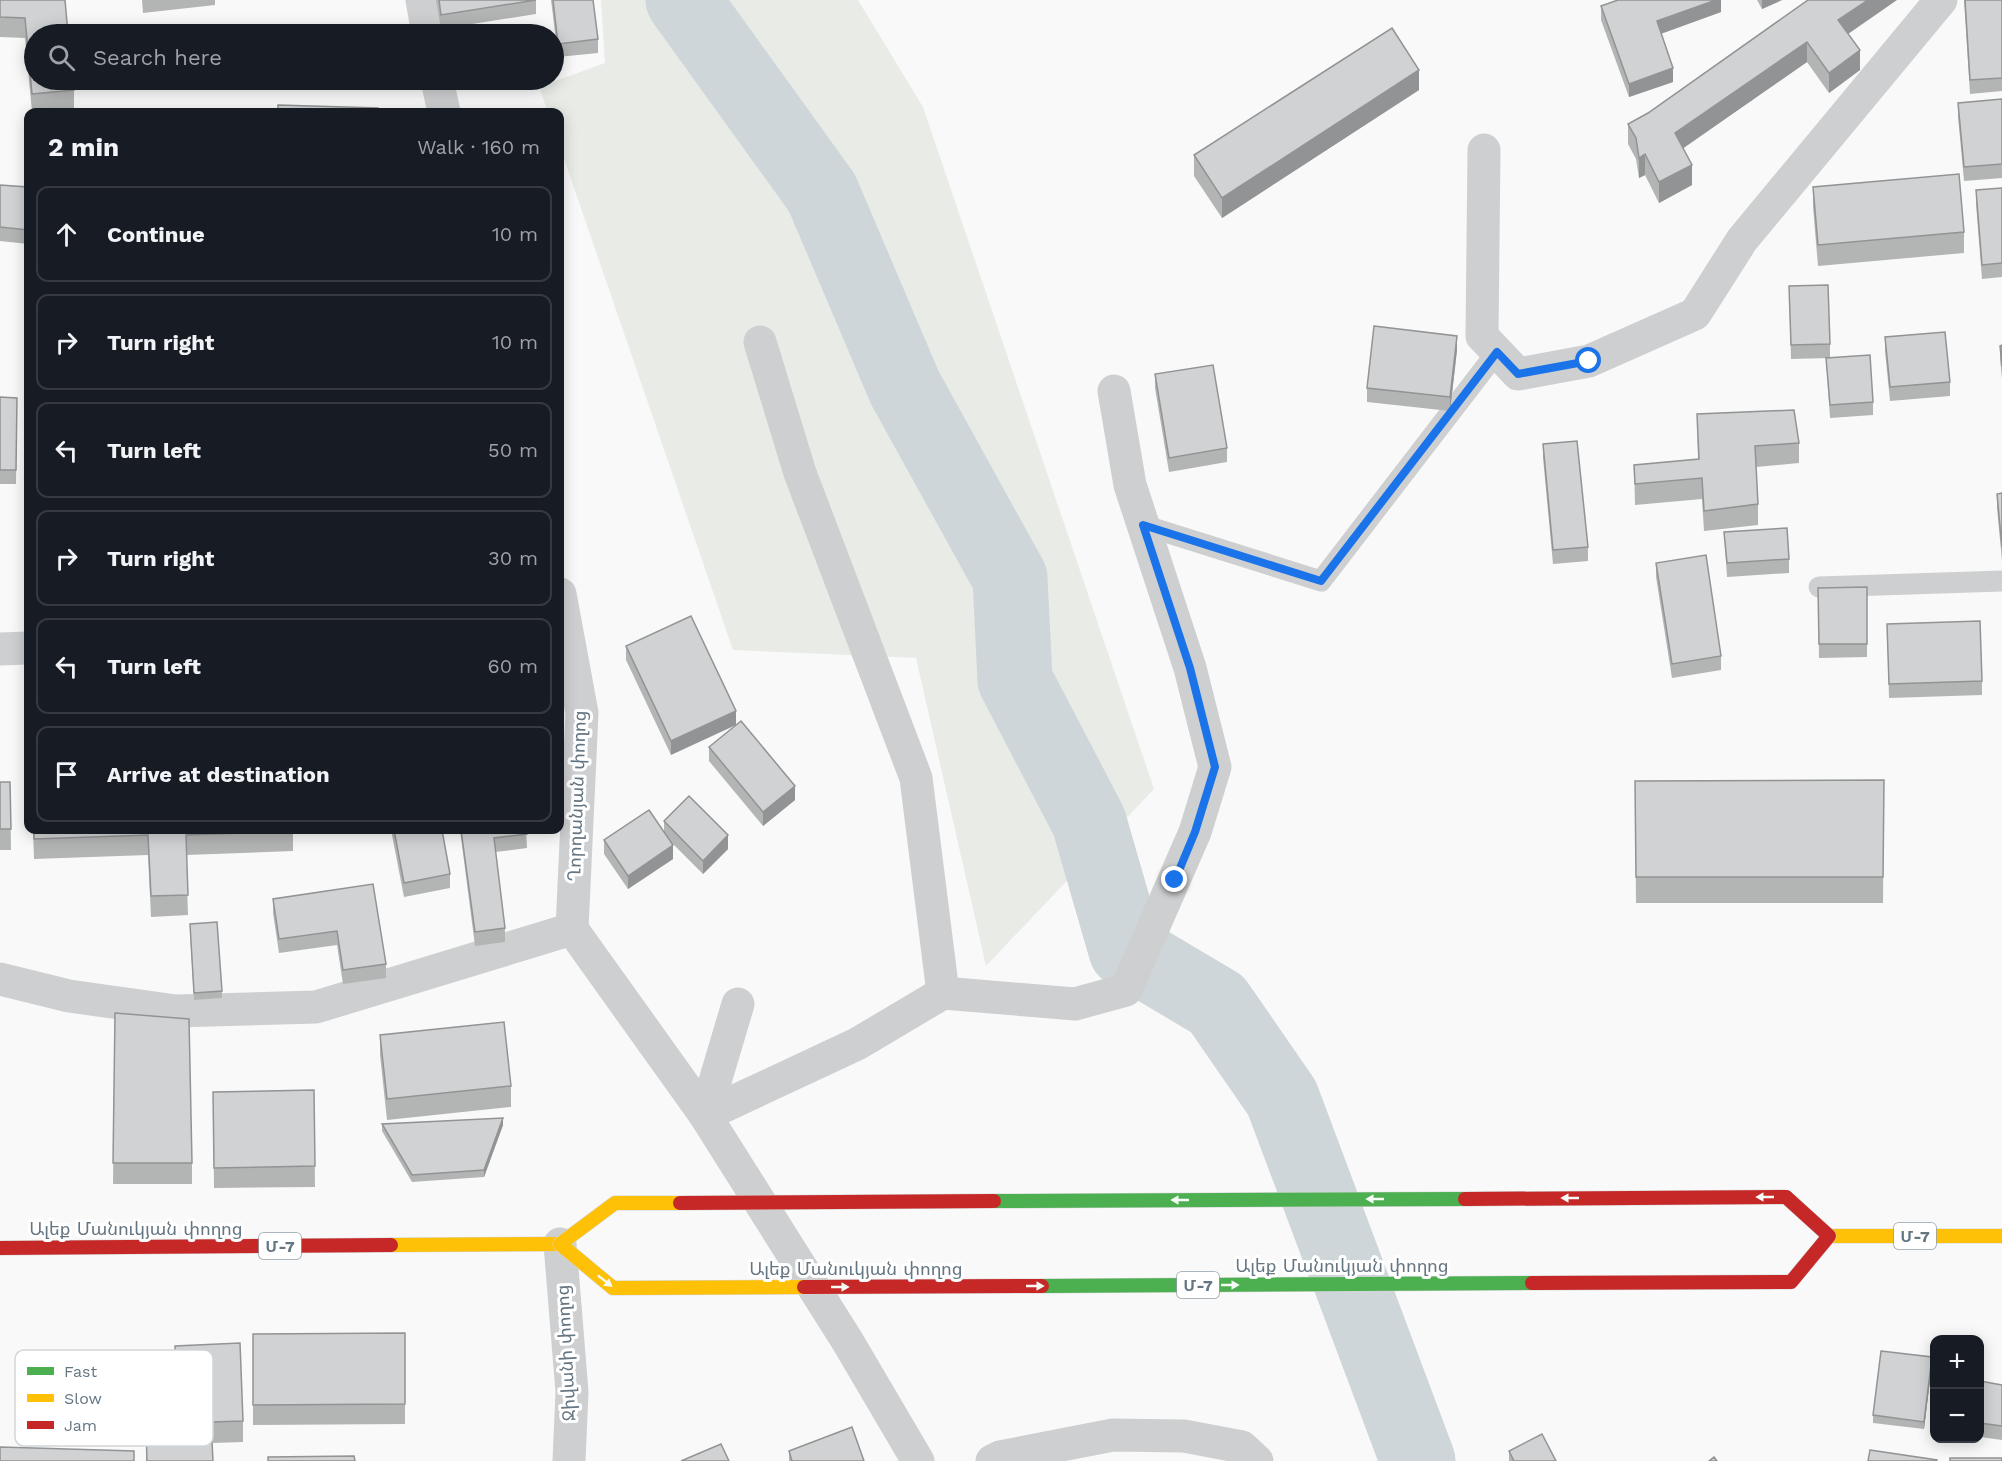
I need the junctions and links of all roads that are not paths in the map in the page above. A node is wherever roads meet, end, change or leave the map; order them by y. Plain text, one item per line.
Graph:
1 (422, 0) edge
2 (1941, 0) edge
3 (426, 24) edge
4 (439, 90) edge
5 (443, 108) edge
6 (1484, 150) dead end
7 (760, 342) dead end
8 (1497, 352) junction
9 (1114, 391) dead end
10 (1143, 525) junction
11 (2002, 581) edge
12 (1819, 587) edge
13 (564, 616) edge
14 (24, 648) edge
15 (0, 649) edge
16 (572, 929) junction
17 (0, 979) edge
18 (943, 993) junction
19 (738, 1004) dead end
20 (705, 1115) junction
21 (1829, 1236) junction
22 (2002, 1236) edge
23 (560, 1244) junction
24 (0, 1248) edge
25 (569, 1461) edge
26 (918, 1461) edge
27 (992, 1461) edge
28 (1257, 1461) edge

1 - 3 street
2 - 8 street
4 - 5 street
6 - 8 street
7 - 18 street
8 - 10 lane
9 - 10 street
10 - 18 street
11 - 12 lane
13 - 16 street, Ղորղանյան փողոց
14 - 15 street
16 - 17 street
16 - 20 street
18 - 20 street
19 - 20 street
20 - 26 street
21 - 22 main road, Մ-7
21 -> 23 main road, bridge
23 -> 21 main road, Ալեք Մանուկյան փողոց / Մ-7, bridge
23 - 24 main road, Ալեք Մանուկյան փողոց / Մ-7
23 - 25 street, Ջիվանի փողոց
27 - 28 street

